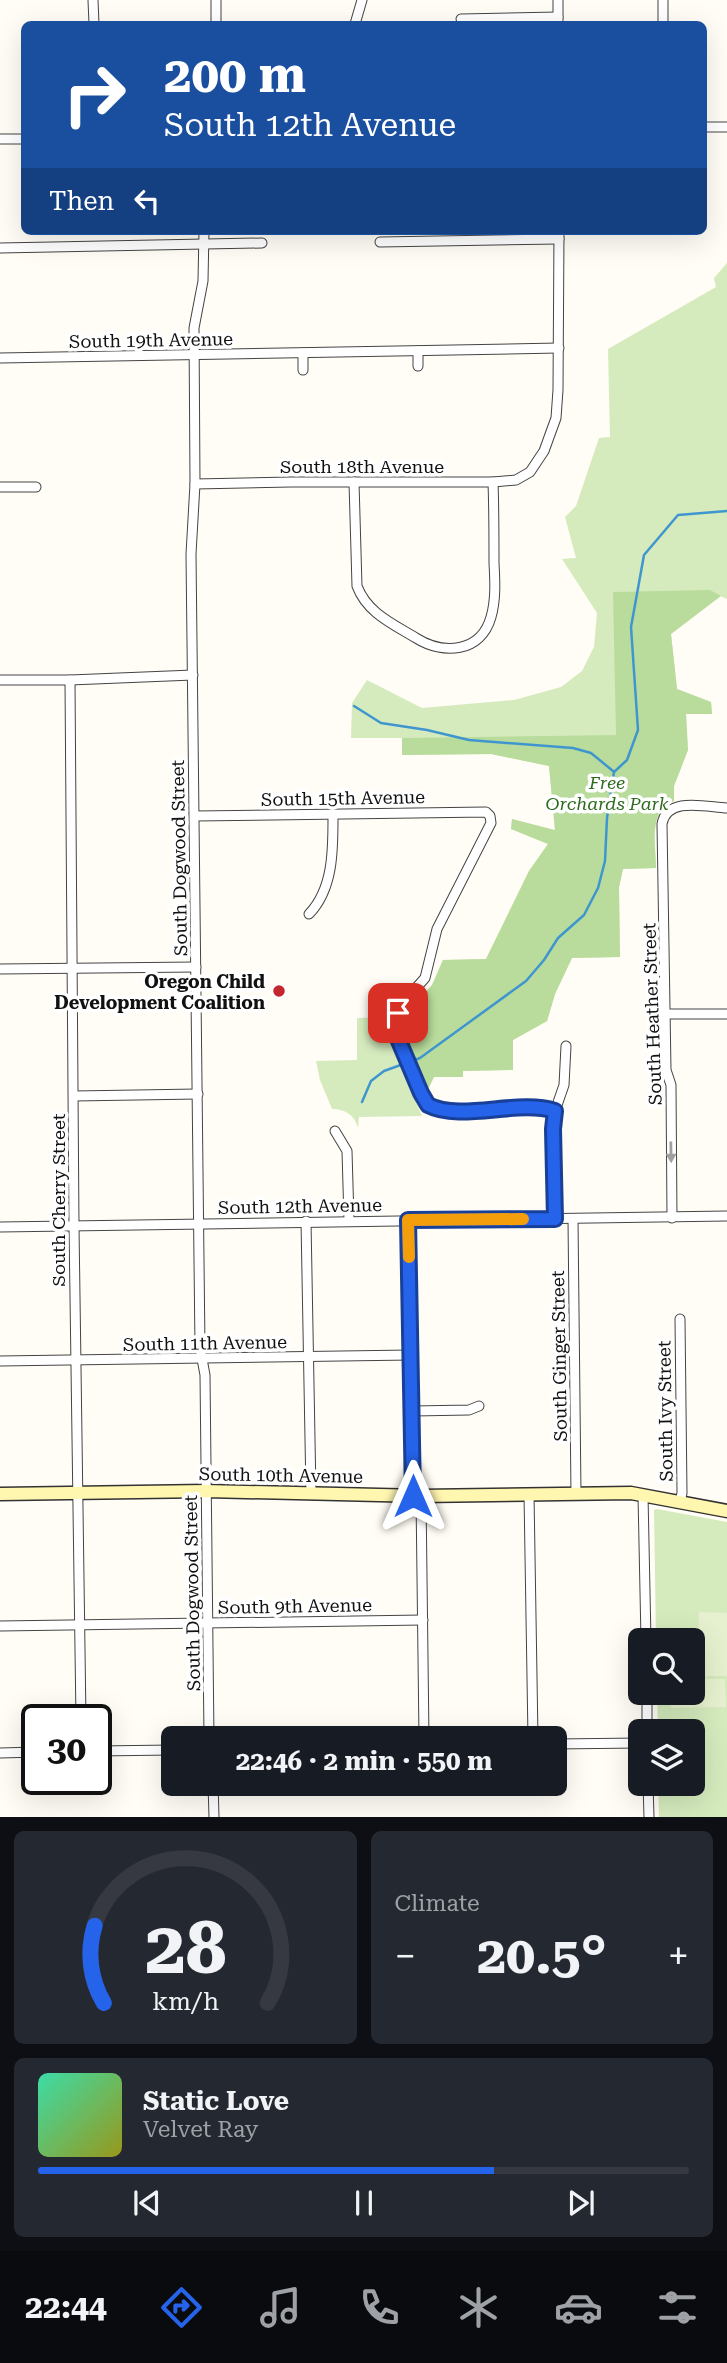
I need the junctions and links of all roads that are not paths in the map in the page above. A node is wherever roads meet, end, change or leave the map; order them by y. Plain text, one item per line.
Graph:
1 (93, 0) edge
2 (215, 0) edge
3 (362, 0) edge
4 (558, 0) edge
5 (663, 0) edge
6 (461, 19) dead end
7 (94, 21) edge
8 (216, 21) edge
9 (356, 21) edge
10 (558, 21) edge
11 (663, 21) edge
12 (707, 127) edge
13 (727, 127) edge
14 (0, 139) edge
15 (21, 139) edge
16 (204, 235) edge
17 (559, 235) edge
18 (380, 242) dead end
19 (262, 243) dead end
20 (204, 244) junction
21 (0, 248) edge
22 (559, 348) junction
23 (418, 351) junction
24 (303, 353) junction
25 (194, 354) junction
26 (0, 358) edge
27 (418, 366) dead end
28 (303, 370) dead end
29 (355, 482) junction
30 (493, 482) junction
31 (195, 484) junction
32 (0, 487) edge
33 (36, 487) dead end
34 (193, 675) junction
35 (0, 680) edge
36 (70, 680) junction
37 (727, 808) edge
38 (333, 814) junction
39 (195, 816) junction
40 (309, 914) dead end
41 (197, 967) junction
42 (71, 968) junction
43 (0, 970) edge
44 (666, 1014) junction
45 (727, 1014) edge
46 (566, 1045) dead end
47 (198, 1094) junction
48 (74, 1096) junction
49 (555, 1111) junction
50 (335, 1131) dead end
51 (727, 1216) edge
52 (672, 1218) junction
53 (555, 1219) junction
54 (573, 1219) junction
55 (349, 1220) junction
56 (408, 1220) junction
57 (306, 1221) junction
58 (199, 1223) junction
59 (74, 1226) junction
60 (0, 1227) edge
61 (680, 1319) dead end
62 (411, 1355) junction
63 (310, 1357) junction
64 (202, 1358) junction
65 (76, 1360) junction
66 (0, 1361) edge
67 (479, 1406) dead end
68 (413, 1412) junction
69 (206, 1491) junction
70 (77, 1492) junction
71 (0, 1493) edge
72 (311, 1493) junction
73 (576, 1493) junction
74 (529, 1494) junction
75 (643, 1495) junction
76 (417, 1496) junction
77 (680, 1502) junction
78 (727, 1511) edge
79 (423, 1620) junction
80 (208, 1623) junction
81 (80, 1625) junction
82 (0, 1626) edge
83 (646, 1628) edge
84 (81, 1704) edge
85 (209, 1726) edge
86 (425, 1726) edge
87 (533, 1726) edge
88 (628, 1743) edge
89 (567, 1744) edge
90 (161, 1750) edge
91 (112, 1751) edge
92 (21, 1752) edge
93 (0, 1753) edge
94 (213, 1796) edge
95 (648, 1796) edge
96 (214, 1817) edge
97 (649, 1817) edge

1 - 7 street
2 - 8 street
3 - 9 street
4 - 10 street
5 - 11 street
6 - 10 street
12 - 13 street
14 - 15 street
16 - 20 street, South Dogwood Street
17 - 18 street
17 - 22 street
19 - 20 street
20 - 21 street
20 - 25 street, South Dogwood Street
22 - 23 street, South 19th Avenue
22 - 30 street, South 18th Avenue
23 - 24 street, South 19th Avenue
23 - 27 street
24 - 25 street, South 19th Avenue
24 - 28 street
25 - 26 street, South 19th Avenue
25 - 31 street, South Dogwood Street
29 - 30 street, South 18th Avenue
29 - 30 street
29 - 31 street, South 18th Avenue
31 - 34 street, South Dogwood Street
32 - 33 street
34 - 36 street
34 - 39 street, South Dogwood Street
35 - 36 street
36 - 42 street, South Cherry Street
37 - 44 street, South Heather Street
38 - 39 street, South 15th Avenue
38 - 40 street
38 - 49 street, South 15th Avenue
39 - 41 street, South Dogwood Street
41 - 42 street
41 - 47 street, South Dogwood Street
42 - 43 street
42 - 48 street, South Cherry Street
44 - 45 street
44 -> 52 street, South Heather Street
46 - 49 street
47 - 48 street
47 - 58 street, South Dogwood Street
48 - 59 street, South Cherry Street
49 - 53 street
50 - 55 street
51 - 52 street, South 12th Avenue
52 - 54 street, South 12th Avenue
53 - 54 street, South 12th Avenue
53 - 56 street, South 12th Avenue
54 - 73 street, South Ginger Street
55 - 56 street, South 12th Avenue
55 - 57 street, South 12th Avenue
56 - 62 street
57 - 58 street, South 12th Avenue
57 - 63 street
58 - 59 street, South 12th Avenue
58 - 64 street, South Dogwood Street
59 - 60 street, South 12th Avenue
59 - 65 street, South Cherry Street
61 - 77 street, South Ivy Street
62 - 63 street, South 11th Avenue
62 - 68 street
63 - 64 street, South 11th Avenue
63 - 72 street
64 - 65 street, South 11th Avenue
64 - 69 street, South Dogwood Street
65 - 66 street, South 11th Avenue
65 - 70 street, South Cherry Street
67 - 68 street
68 - 76 street
69 - 70 main road, South 10th Avenue
69 - 72 main road, South 10th Avenue
69 - 80 street, South Dogwood Street
70 - 71 main road, South 10th Avenue
70 - 81 street, South Cherry Street
72 - 76 main road, South 10th Avenue
73 - 74 main road, South 10th Avenue
73 - 75 main road, South 10th Avenue
74 - 76 main road, South 10th Avenue
74 - 87 street
75 - 77 main road, South 10th Avenue
75 - 83 street
76 - 79 street
77 - 78 main road, South 10th Avenue
79 - 80 street, South 9th Avenue
79 - 86 street
80 - 81 street, South 9th Avenue
80 - 85 street, South Dogwood Street
81 - 82 street, South 9th Avenue
81 - 84 street, South Cherry Street
88 - 89 street
90 - 91 street
92 - 93 street
94 - 96 street
95 - 97 street

